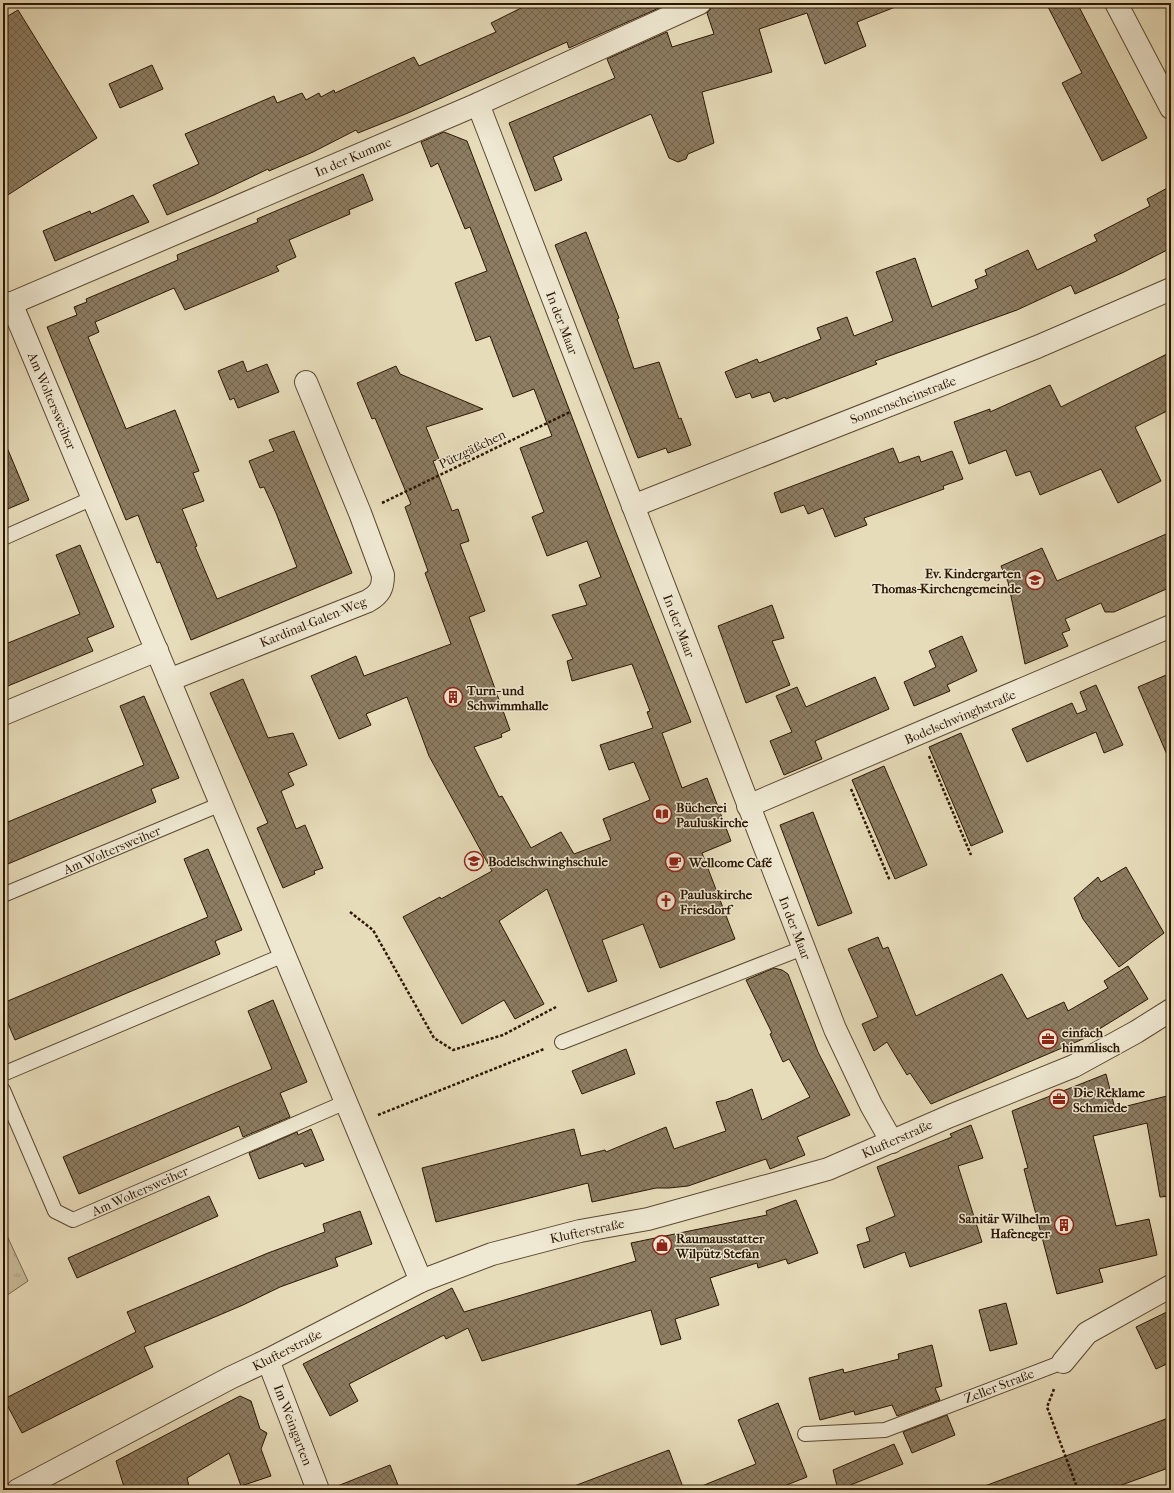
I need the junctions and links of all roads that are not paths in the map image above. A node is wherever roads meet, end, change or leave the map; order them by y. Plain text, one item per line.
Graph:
1 (700, 3) edge
2 (1116, 3) edge
3 (478, 104) junction
4 (1171, 108) edge
5 (1171, 290) edge
6 (7, 305) edge
7 (306, 382) dead end
8 (93, 498) junction
9 (633, 506) junction
10 (3, 538) edge
11 (1171, 626) edge
12 (157, 650) junction
13 (169, 680) junction
14 (3, 714) edge
15 (221, 804) junction
16 (748, 806) junction
17 (3, 895) edge
18 (803, 948) junction
19 (284, 955) junction
20 (1171, 1010) edge
21 (562, 1042) road end
22 (3, 1074) edge
23 (3, 1090) edge
24 (346, 1102) junction
25 (892, 1142) junction
26 (421, 1281) junction
27 (1171, 1286) edge
28 (268, 1360) junction
29 (1063, 1362) joint
30 (805, 1434) dead end
31 (18, 1490) edge
32 (318, 1490) edge

1 - 3 street, In der Kumme
2 - 4 street
3 - 6 street, In der Kumme
3 - 9 street, In der Maar
5 - 9 street, Sonnenscheinstraße
6 - 8 street, Am Woltersweiher
7 - 13 street, Kardinal-Galen-Weg
8 - 10 lane
8 - 12 street, Am Woltersweiher
9 - 16 street, In der Maar
11 - 16 street, Bodelschwinghstraße
12 - 13 street, Am Woltersweiher
12 - 14 street
13 - 15 street, Am Woltersweiher
15 - 17 lane, Am Woltersweiher
15 - 19 street, Am Woltersweiher
16 - 18 street, In der Maar
18 - 21 lane
18 - 25 street, In der Maar
19 - 22 lane
19 - 24 street, Am Woltersweiher
20 - 25 street, Klufterstraße
23 - 24 lane, Am Woltersweiher
24 - 26 street, Am Woltersweiher
25 - 26 street, Klufterstraße
26 - 28 street, Klufterstraße
27 - 29 street, Zeller Straße
28 - 31 street, Klufterstraße
28 - 32 street, Im Weingarten
29 - 30 lane, Zeller Straße

